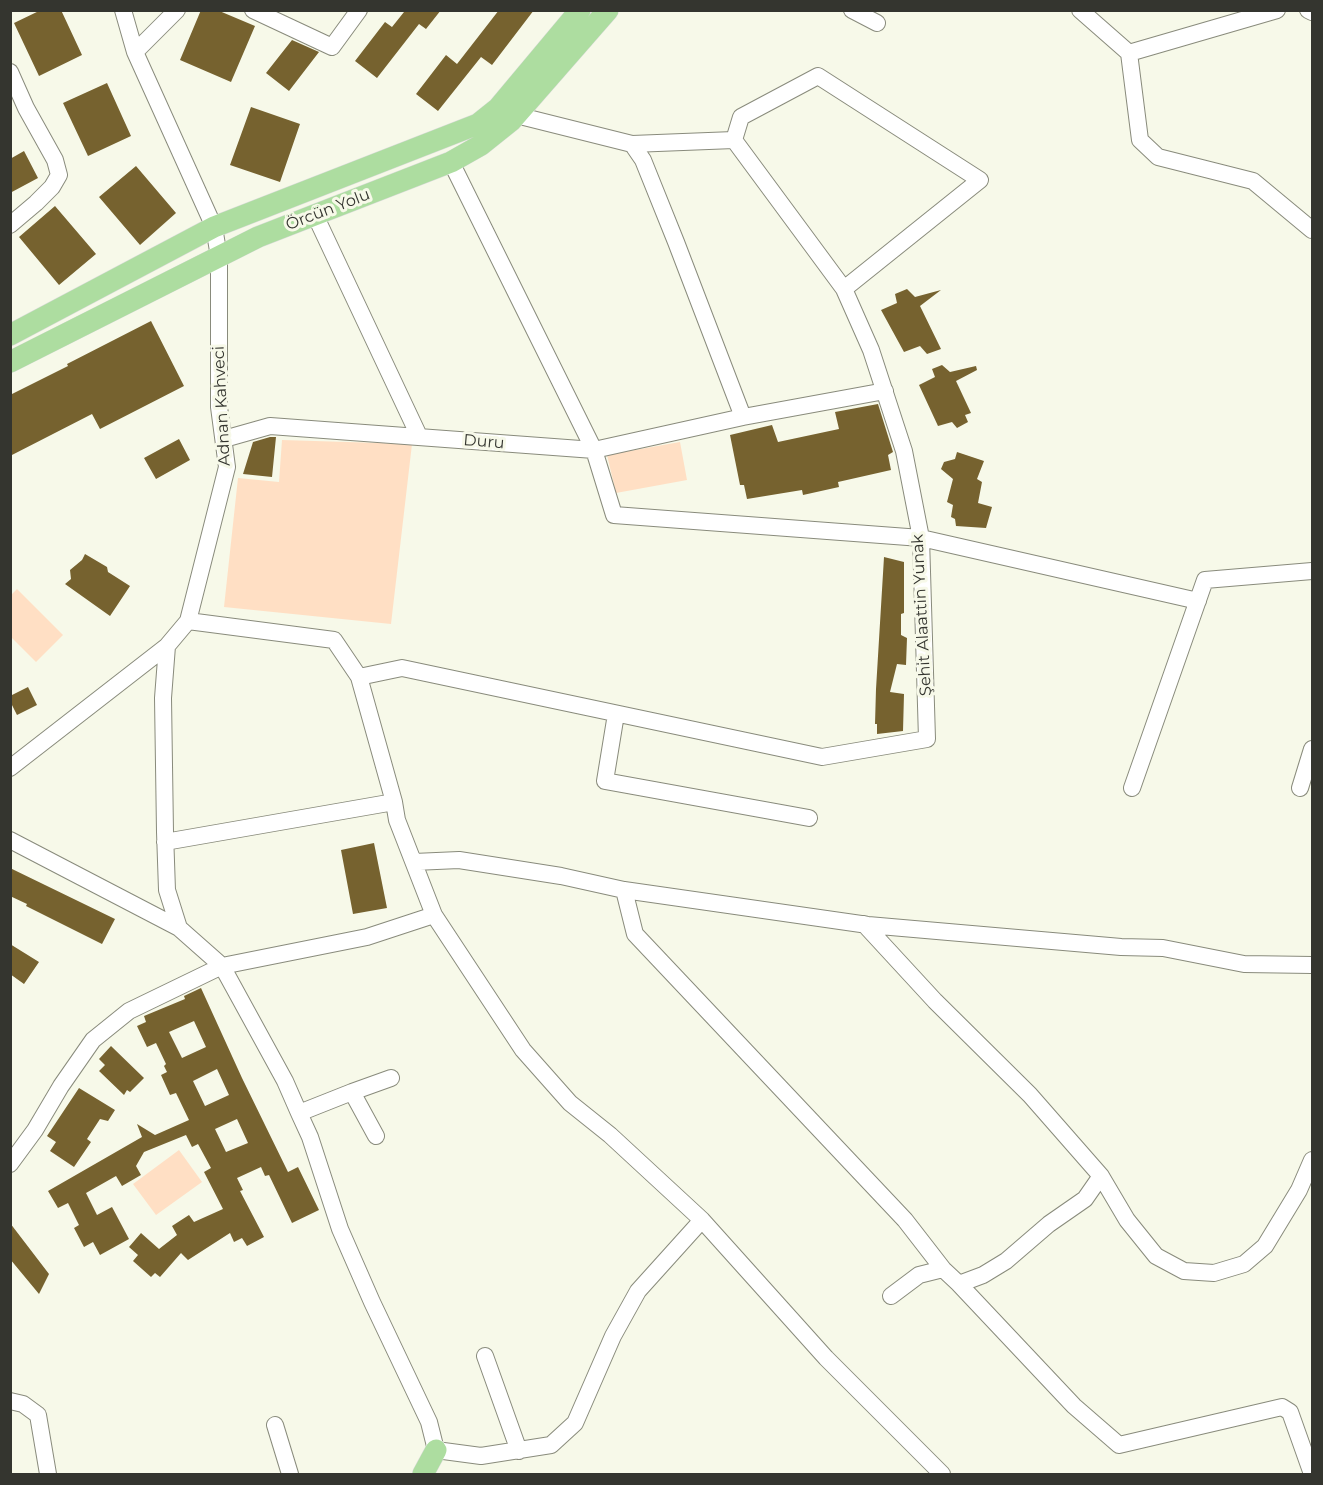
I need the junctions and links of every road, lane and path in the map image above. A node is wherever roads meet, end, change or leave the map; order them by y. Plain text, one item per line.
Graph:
1 (123, 10) edge
2 (177, 10) edge
3 (253, 10) edge
4 (359, 10) edge
5 (580, 10) edge
6 (608, 10) edge
7 (852, 10) edge
8 (1080, 10) edge
9 (1277, 10) edge
10 (876, 23) dead end
11 (135, 52) junction
12 (1129, 53) junction
13 (10, 72) edge
14 (516, 115) junction
15 (735, 140) junction
16 (632, 144) junction
17 (450, 162) junction
18 (315, 215) junction
19 (10, 225) edge
20 (214, 227) junction
21 (1312, 230) edge
22 (219, 256) junction
23 (844, 289) junction
24 (10, 335) edge
25 (10, 362) edge
26 (885, 391) junction
27 (743, 417) junction
28 (419, 436) junction
29 (224, 439) junction
30 (594, 450) junction
31 (921, 538) junction
32 (1312, 571) edge
33 (1198, 601) junction
34 (188, 621) junction
35 (167, 646) junction
36 (359, 677) junction
37 (616, 714) junction
38 (1312, 749) edge
39 (10, 768) edge
40 (1132, 788) dead end
41 (1300, 788) dead end
42 (394, 801) junction
43 (809, 818) dead end
44 (10, 840) edge
45 (165, 842) junction
46 (414, 862) junction
47 (624, 890) junction
48 (435, 915) junction
49 (864, 924) junction
50 (179, 928) junction
51 (1312, 965) edge
52 (222, 966) junction
53 (391, 1078) dead end
54 (352, 1092) junction
55 (299, 1113) junction
56 (376, 1136) dead end
57 (1312, 1160) edge
58 (10, 1164) edge
59 (1101, 1176) junction
60 (702, 1220) junction
61 (943, 1269) junction
62 (959, 1284) junction
63 (891, 1296) dead end
64 (485, 1356) dead end
65 (10, 1401) edge
66 (275, 1425) dead end
67 (436, 1450) junction
68 (519, 1451) junction
69 (48, 1474) edge
70 (290, 1474) edge
71 (423, 1474) edge
72 (942, 1474) edge
73 (1312, 1474) edge

1 - 11 street, Adnan Kahveci
2 - 11 street
3 - 4 street
5 - 20 main road, Örcün Yolu
6 - 14 main road, Örcün Yolu
7 - 10 street
8 - 12 street
9 - 12 street
11 - 20 street, Adnan Kahveci
12 - 21 street
13 - 19 street
14 - 16 street
14 - 17 main road, Örcün Yolu
15 - 16 street
15 - 23 street, Şehit Alaattin Yunak
15 - 23 street
16 - 27 street
17 - 18 main road, Örcün Yolu
17 - 30 street
18 - 22 main road, Örcün Yolu
18 - 28 street
20 - 22 street, Adnan Kahveci
20 - 24 main road, Örcün Yolu
22 - 25 main road, Örcün Yolu
22 - 29 street, Adnan Kahveci
23 - 26 street, Şehit Alaattin Yunak
26 - 27 street, Duru
26 - 31 street, Şehit Alaattin Yunak
27 - 30 street, Duru
28 - 29 street, Duru
28 - 30 street, Duru
29 - 34 street, Adnan Kahveci
30 - 31 street
31 - 33 street
31 - 37 street, Şehit Alaattin Yunak
32 - 33 street
33 - 40 street
34 - 35 street, Adnan Kahveci
34 - 36 street
35 - 39 street, Adnan Kahveci
35 - 45 street
36 - 37 street
36 - 42 street
37 - 43 street
38 - 41 street
42 - 45 street
42 - 46 street
44 - 50 street
45 - 50 street
46 - 47 street
46 - 48 street
47 - 49 street
47 - 61 street
48 - 52 street
48 - 60 street
49 - 51 street
49 - 59 street
50 - 52 street
52 - 55 street
52 - 58 street
53 - 54 street
54 - 55 street
54 - 56 street
55 - 67 street
57 - 59 street
59 - 62 street
60 - 68 street
60 - 72 street
61 - 62 street
61 - 63 street
62 - 73 street
64 - 68 street
65 - 69 street
66 - 70 street
67 - 68 street
67 - 71 main road

